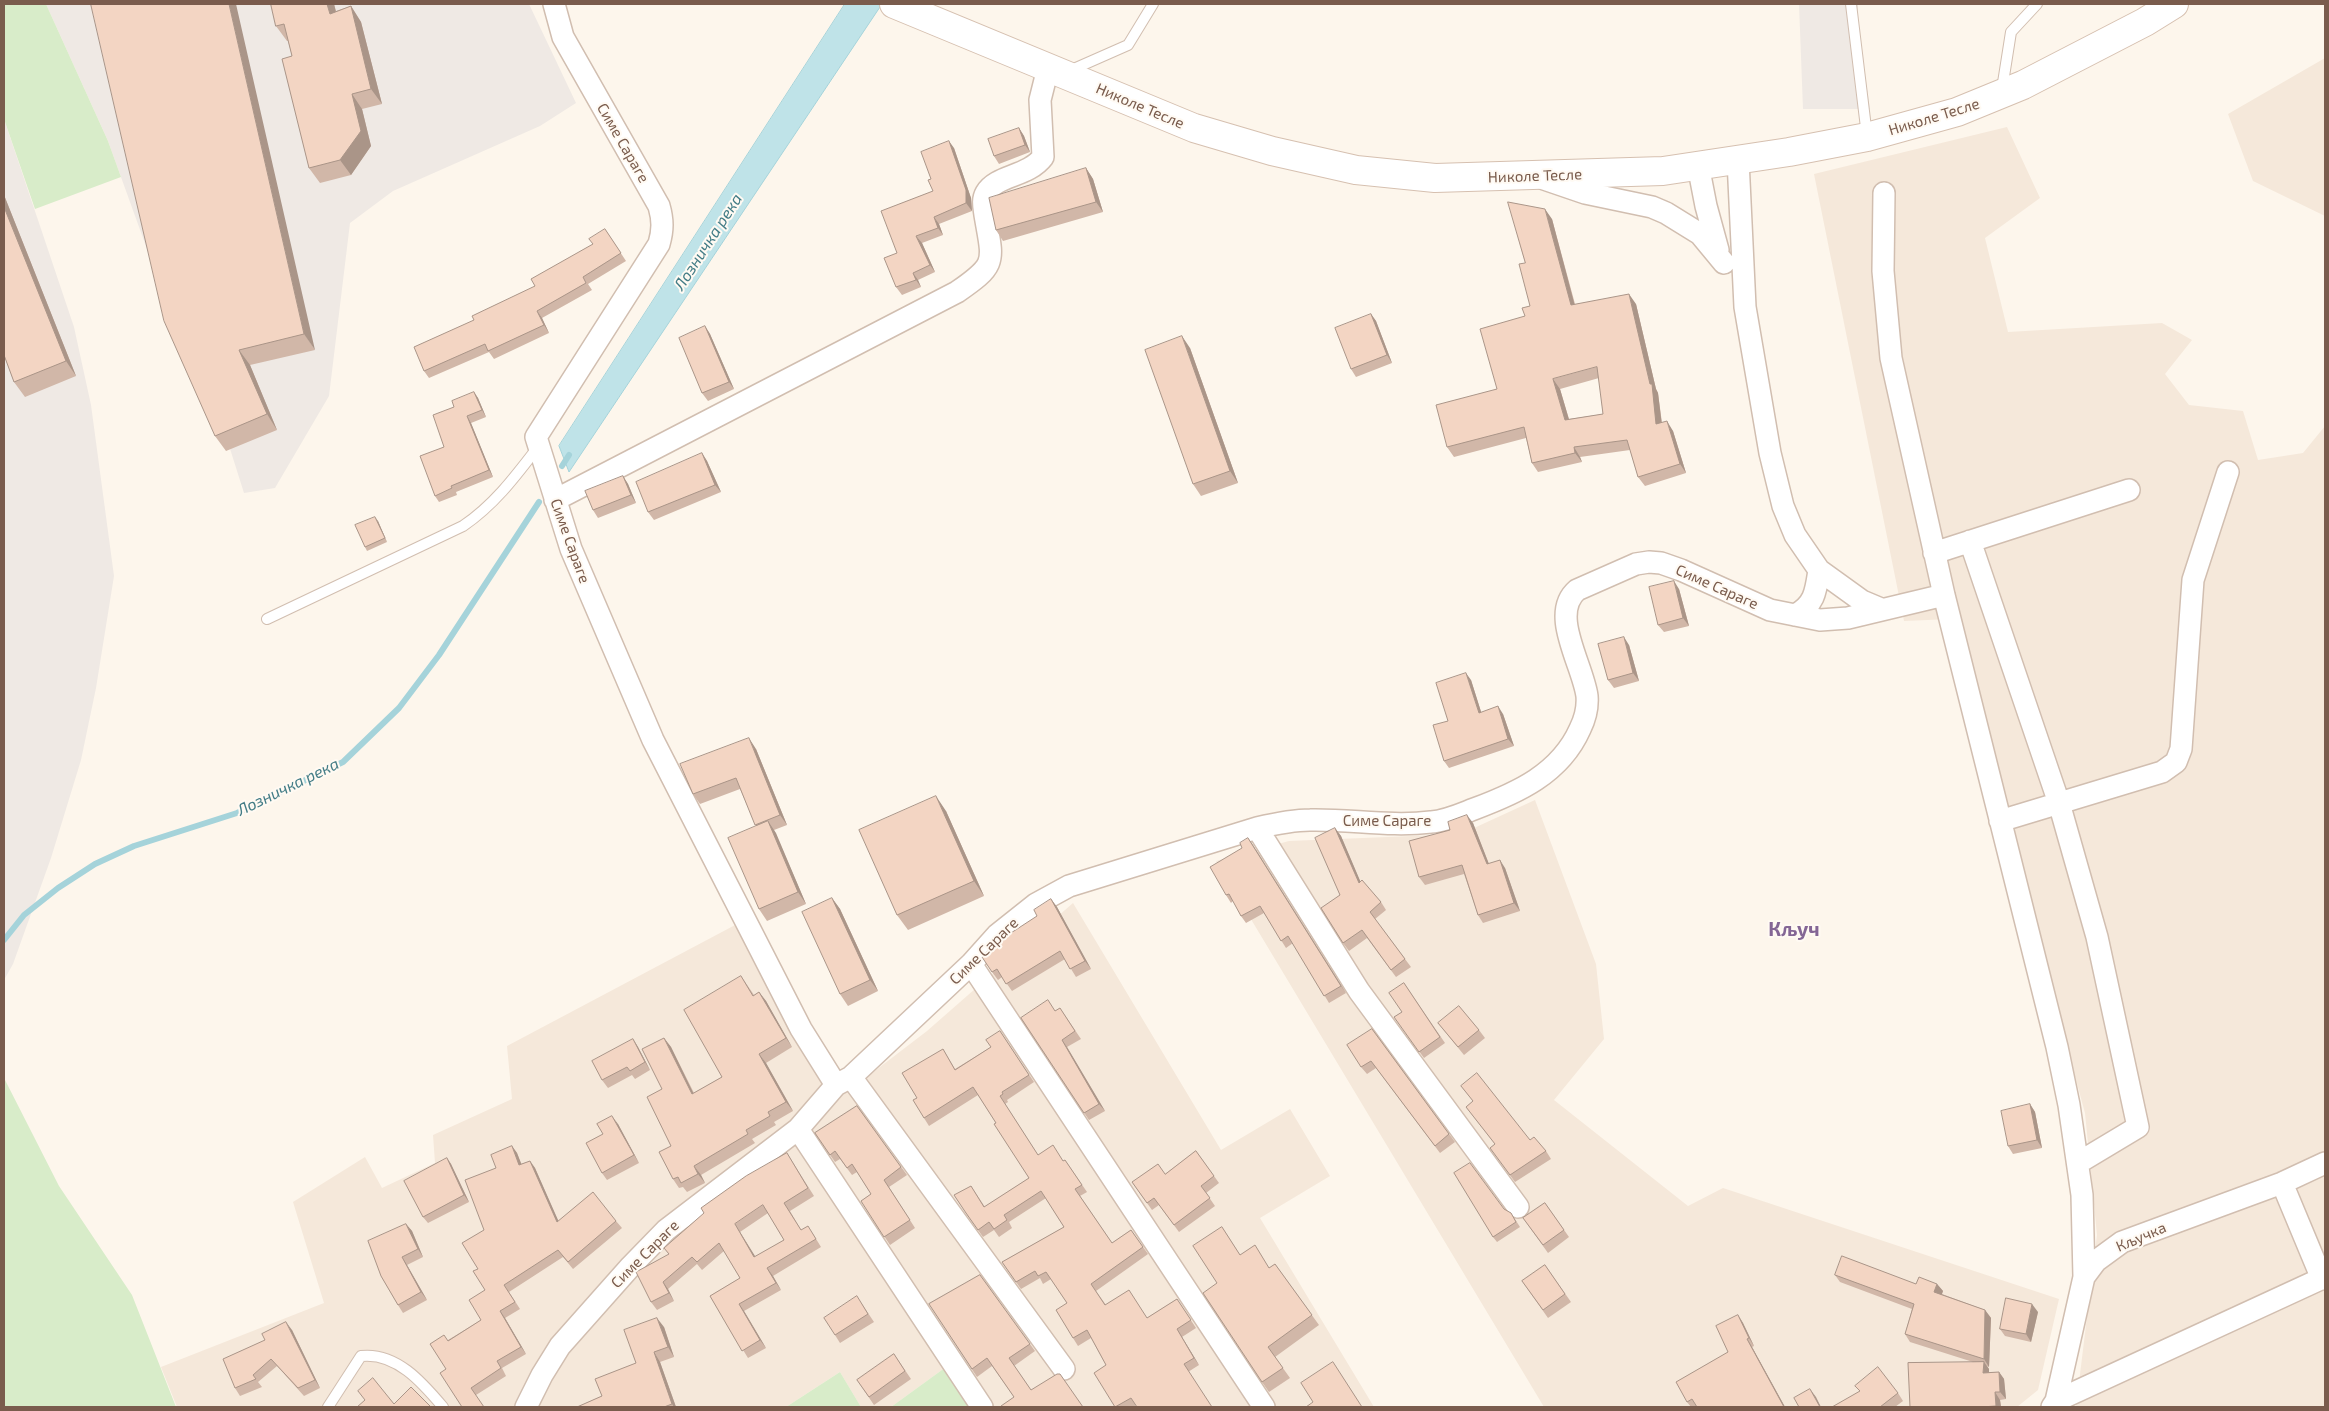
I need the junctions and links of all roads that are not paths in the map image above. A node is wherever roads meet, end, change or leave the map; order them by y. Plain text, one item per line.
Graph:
1 (554, 4) edge
2 (1153, 4) edge
3 (1851, 4) edge
4 (2037, 4) edge
5 (2174, 4) edge
6 (904, 8) edge
7 (1056, 71) junction
8 (2001, 94) junction
9 (1868, 137) junction
10 (1738, 160) junction
11 (1698, 166) junction
12 (1538, 176) junction
13 (1884, 193) dead end
14 (1724, 263) junction
15 (1745, 307) junction
16 (538, 446) junction
17 (2228, 472) dead end
18 (2128, 490) dead end
19 (555, 500) junction
20 (1970, 541) junction
21 (1934, 553) junction
22 (1819, 570) junction
23 (1944, 596) junction
24 (1882, 608) junction
25 (1795, 615) junction
26 (267, 619) dead end
27 (2059, 803) junction
28 (2000, 821) junction
29 (1257, 828) junction
30 (971, 964) junction
31 (843, 1081) junction
32 (798, 1129) junction
33 (2078, 1163) junction
34 (2325, 1163) edge
35 (2282, 1183) junction
36 (1518, 1207) dead end
37 (2084, 1277) junction
38 (2324, 1278) edge
39 (1064, 1369) dead end
40 (2054, 1404) edge
41 (529, 1406) edge
42 (328, 1407) edge
43 (443, 1407) edge
44 (982, 1407) edge
45 (1264, 1407) edge

1 - 16 street, Симе Сараге
2 - 7 lane
3 - 9 lane
4 - 8 lane
5 - 8 street, Николе Тесле
6 - 7 street, Николе Тесле
7 - 12 street, Николе Тесле
7 - 19 street
8 - 9 street, Николе Тесле
9 - 10 street, Николе Тесле
10 - 11 street, Николе Тесле
10 - 15 street
11 - 12 street, Николе Тесле
11 - 14 street
12 - 14 street
13 - 21 street
14 - 15 street
15 - 22 street
16 - 19 street, Симе Сараге
16 - 26 lane
17 - 27 street
18 - 20 street
19 - 31 street, Симе Сараге
20 - 21 street
20 - 27 street
21 - 23 street
22 - 24 street
22 - 25 street
23 - 24 street, Симе Сараге
23 - 28 street
24 - 25 street, Симе Сараге
25 - 29 street, Симе Сараге
27 - 28 street
27 - 33 street
28 - 33 street
29 - 30 street, Симе Сараге
29 - 36 street
30 - 31 street, Симе Сараге
30 - 45 street
31 - 32 street, Симе Сараге
31 - 39 street
32 - 41 street, Симе Сараге
32 - 44 street
33 - 37 street
34 - 35 street, Кључка
35 - 37 street, Кључка
35 - 38 street
37 - 40 street, Кључка
38 - 40 street, Кључка
42 - 43 lane

